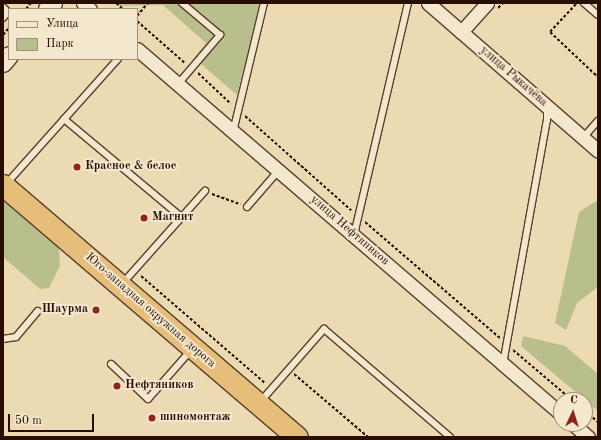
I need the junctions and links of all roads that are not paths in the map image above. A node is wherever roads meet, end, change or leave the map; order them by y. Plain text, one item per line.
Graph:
1 (182, 3) edge
2 (264, 3) edge
3 (408, 3) edge
4 (428, 3) edge
5 (487, 3) edge
6 (584, 3) edge
7 (3, 7) edge
8 (598, 15) edge
9 (3, 18) edge
10 (461, 32) junction
11 (138, 50) edge
12 (117, 60) edge
13 (178, 84) junction
14 (547, 106) junction
15 (64, 119) junction
16 (598, 121) edge
17 (233, 132) junction
18 (583, 138) junction
19 (598, 151) edge
20 (279, 170) junction
21 (4, 185) edge
22 (205, 190) road end
23 (247, 207) road end
24 (181, 217) junction
25 (354, 236) junction
26 (127, 277) junction
27 (38, 311) dead end
28 (3, 339) edge
29 (193, 347) junction
30 (111, 364) dead end
31 (503, 364) junction
32 (265, 397) junction
33 (553, 407) edge
34 (297, 437) edge
35 (450, 437) edge

1 - 13 lane
2 - 17 lane
3 - 25 lane
4 - 10 street, улица Рыкачёва
5 - 10 street
6 - 8 lane
7 - 9 lane
10 - 14 street, улица Рыкачёва
11 - 13 street, улица Нефтяников
12 - 15 lane
13 - 17 street, улица Нефтяников
14 - 18 street, улица Рыкачёва
14 - 31 lane
15 - 21 lane
15 - 24 lane
16 - 18 lane
17 - 20 street, улица Нефтяников
18 - 19 street, улица Рыкачёва
20 - 23 lane
20 - 25 street, улица Нефтяников
21 - 26 highway, Юго-западная окружная дорога
22 - 24 lane
24 - 26 lane
25 - 31 street, улица Нефтяников
26 - 29 highway, Юго-западная окружная дорога
27 - 28 lane
29 - 30 lane
29 - 32 highway, Юго-западная окружная дорога
31 - 33 street, улица Нефтяников
32 - 34 highway, Юго-западная окружная дорога
32 - 35 lane

